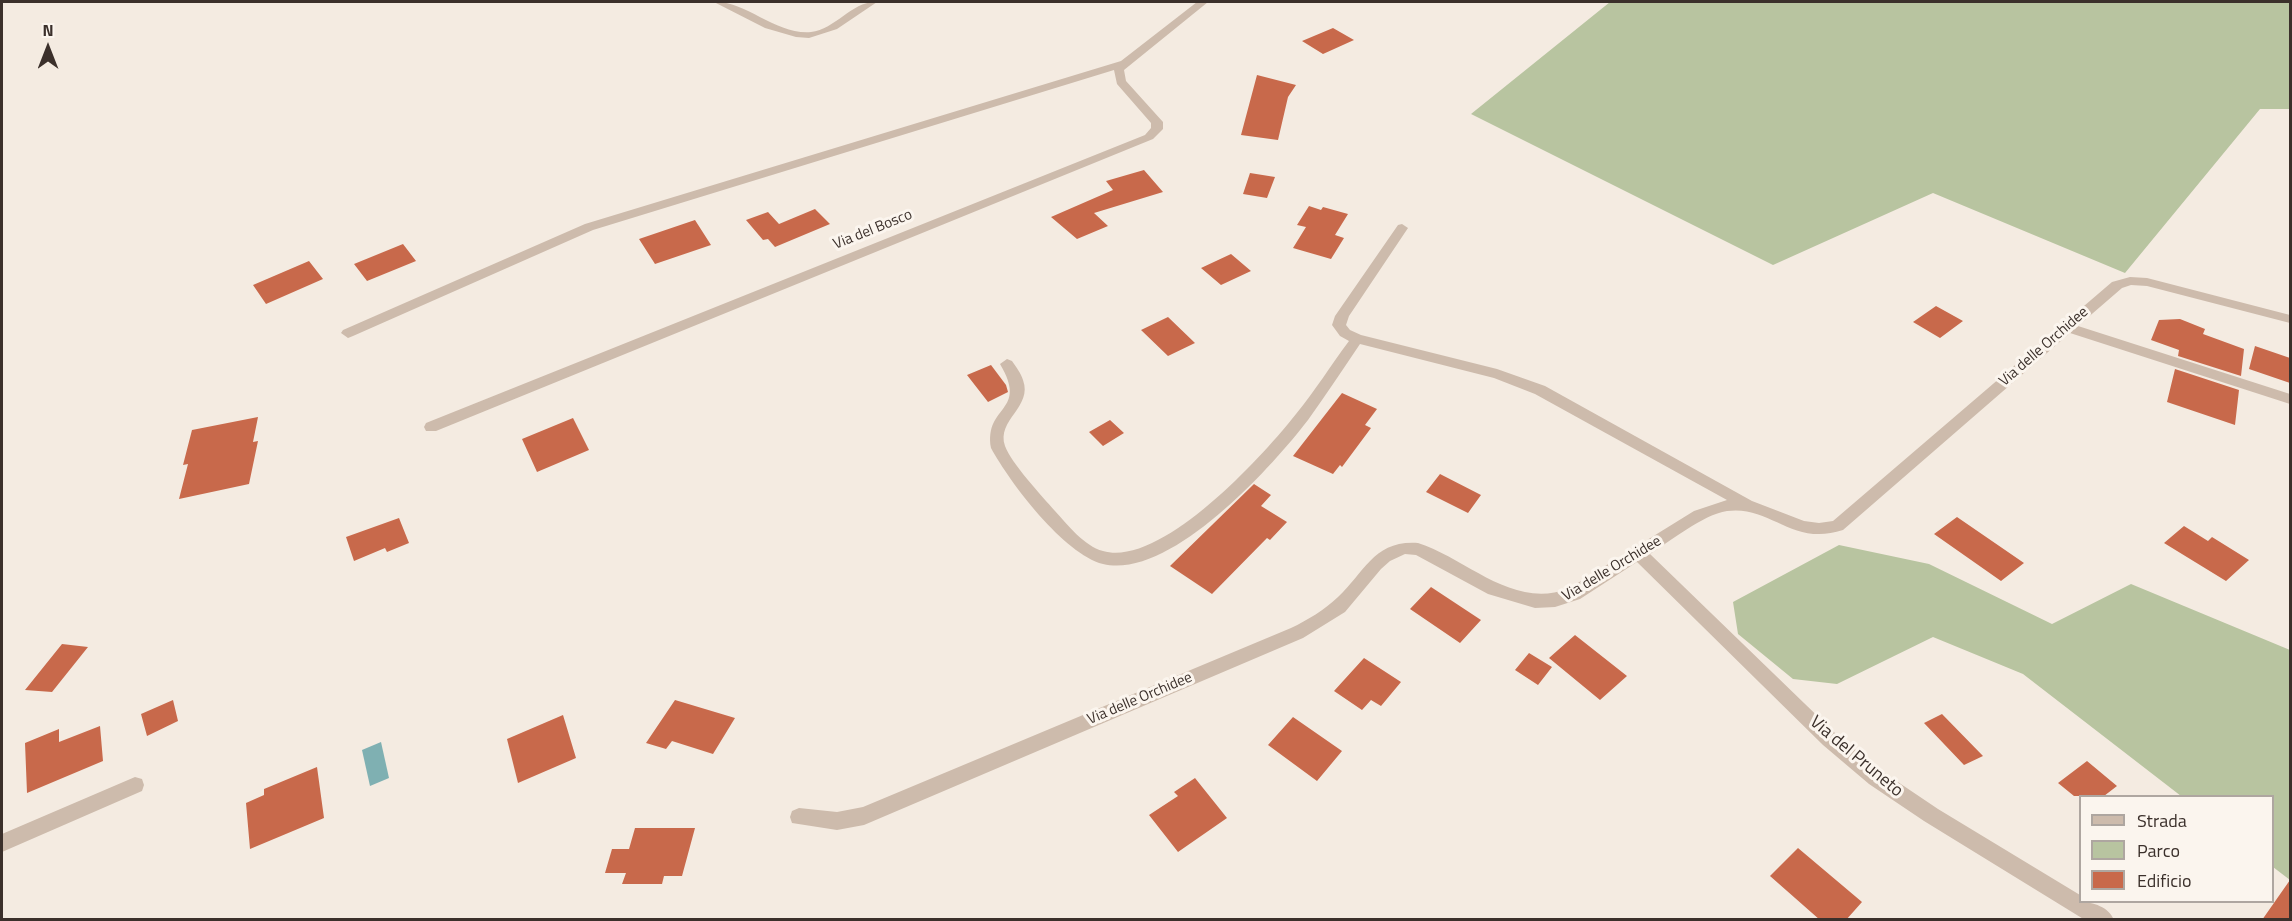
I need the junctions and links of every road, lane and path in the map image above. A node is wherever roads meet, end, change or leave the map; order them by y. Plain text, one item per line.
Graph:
1 (719, 2) edge
2 (872, 2) edge
3 (1203, 2) edge
4 (1125, 63) junction
5 (1402, 228) dead end
6 (2290, 319) edge
7 (2067, 327) junction
8 (348, 333) dead end
9 (1357, 339) junction
10 (1007, 364) dead end
11 (2290, 399) edge
12 (431, 427) dead end
13 (1749, 504) junction
14 (1639, 554) junction
15 (135, 785) dead end
16 (799, 817) dead end
17 (2, 843) edge
18 (2104, 920) edge

1 - 2 street
3 - 4 street
4 - 8 street
4 - 12 street, Via del Bosco
5 - 9 street
6 - 7 street, Via delle Orchidee
7 - 11 street
7 - 13 street, Via delle Orchidee
9 - 10 street
9 - 13 street
13 - 14 street, Via delle Orchidee
14 - 16 street, Via delle Orchidee
14 - 18 street, Via del Pruneto
15 - 17 street

